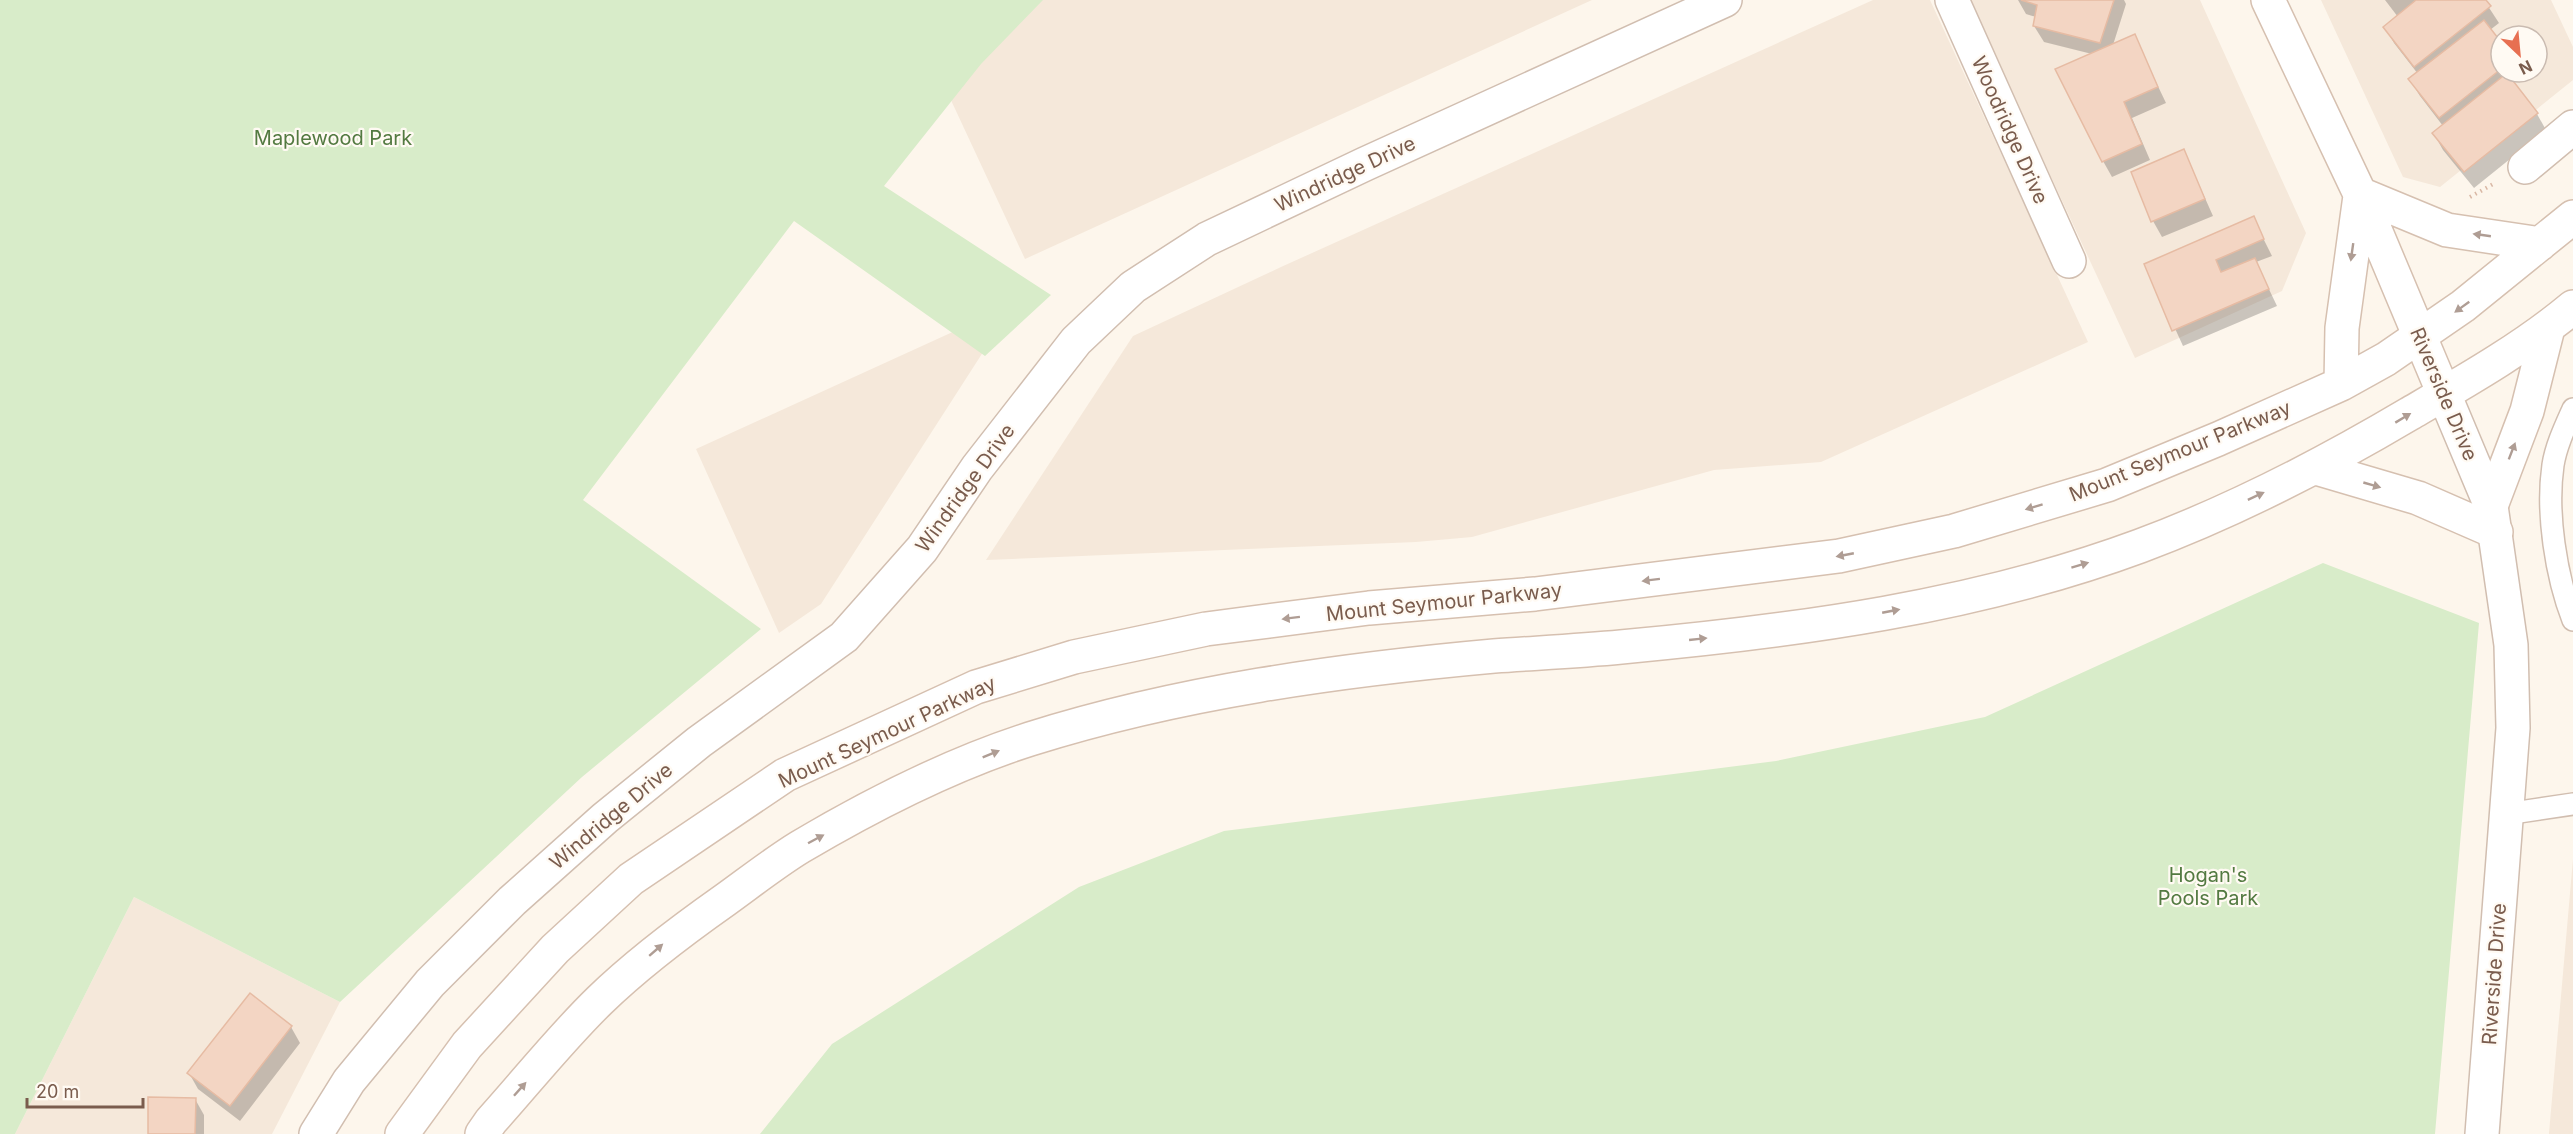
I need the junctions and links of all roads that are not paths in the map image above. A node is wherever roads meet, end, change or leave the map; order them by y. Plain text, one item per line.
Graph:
1 (1725, 0) edge
2 (1952, 0) edge
3 (2268, 0) edge
4 (2573, 127) edge
5 (2525, 167) road end
6 (2360, 194) junction
7 (2573, 217) edge
8 (2540, 244) junction
9 (2069, 261) dead end
10 (2573, 307) edge
11 (2548, 328) junction
12 (2420, 335) junction
13 (2341, 384) junction
14 (2444, 394) junction
15 (2573, 409) edge
16 (2316, 468) junction
17 (2493, 519) junction
18 (2573, 620) edge
19 (2573, 804) edge
20 (2506, 814) junction
21 (316, 1134) edge
22 (402, 1134) edge
23 (482, 1134) edge
24 (2482, 1134) edge

1 - 21 main road, Windridge Drive
2 - 9 main road, Woodridge Drive
3 - 6 main road, Riverside Drive
4 - 5 main road
8 -> 6 main road
6 - 12 main road, Riverside Drive
6 -> 13 main road
7 - 8 main road, Mount Seymour Parkway
8 -> 12 main road, Mount Seymour Parkway
10 - 11 main road
11 - 14 main road
17 -> 11 main road
12 - 13 main road, Mount Seymour Parkway
12 - 14 main road, Riverside Drive
13 -> 22 main road, Mount Seymour Parkway
16 -> 14 main road
14 - 17 main road, Riverside Drive
15 - 18 lane
16 -> 17 main road
23 -> 16 main road
17 - 20 main road, Riverside Drive
19 - 20 lane
20 - 24 main road, Riverside Drive

